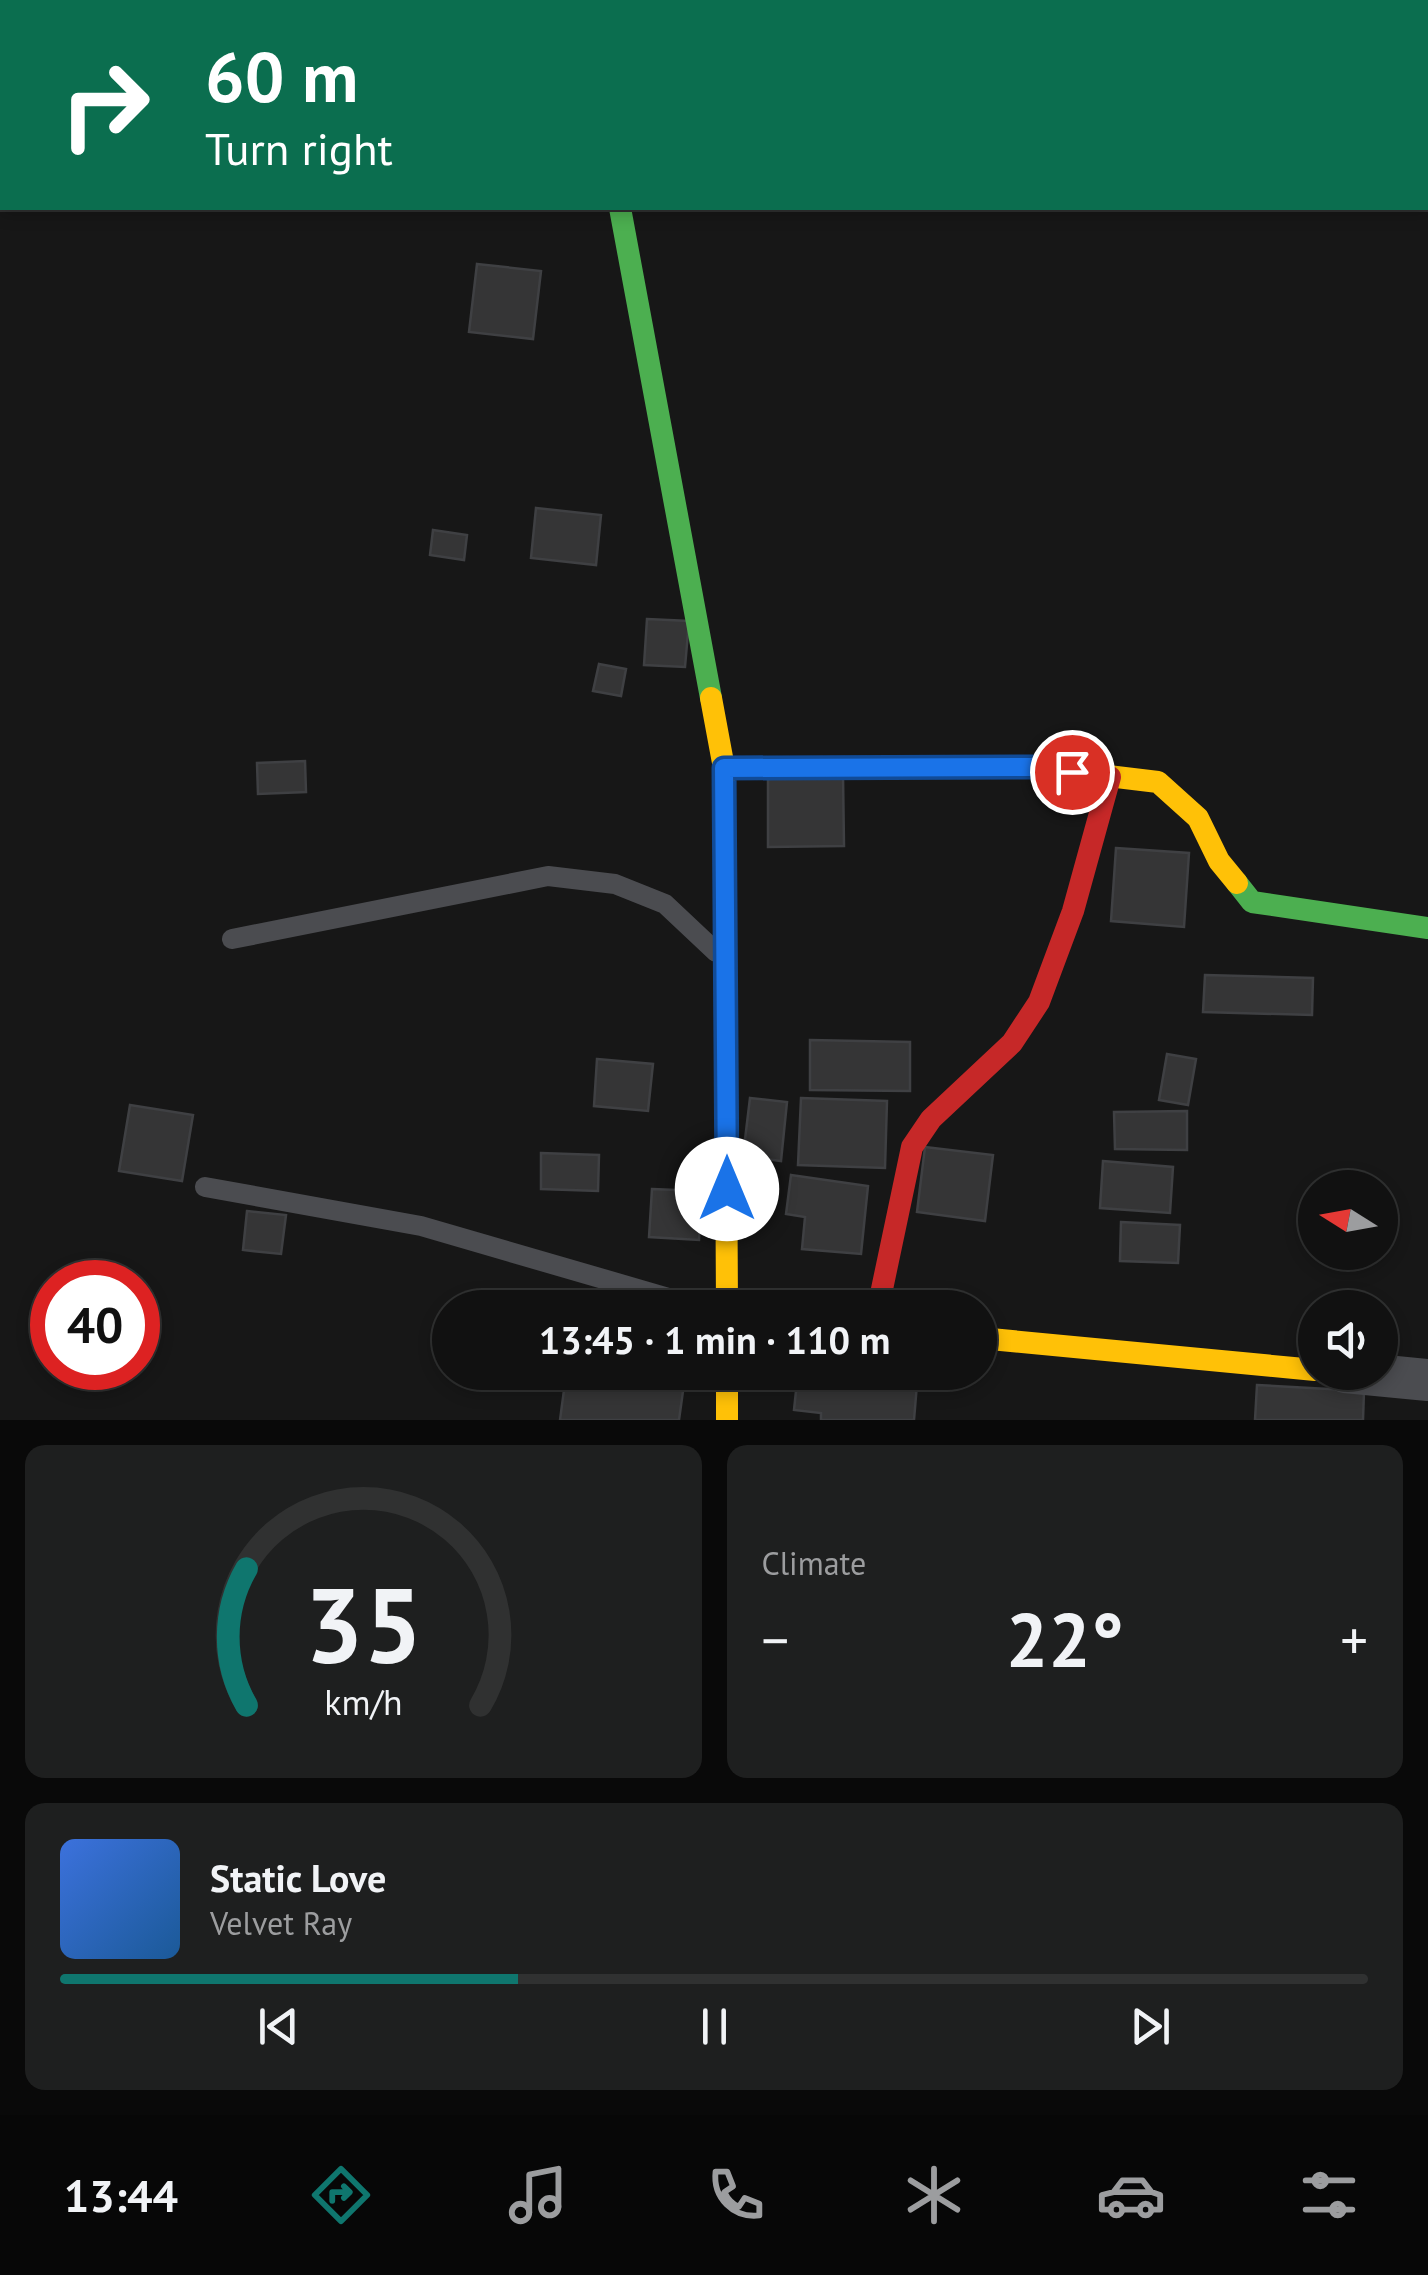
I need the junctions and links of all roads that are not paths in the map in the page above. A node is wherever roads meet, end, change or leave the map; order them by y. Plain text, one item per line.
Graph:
1 (620, 210) edge
2 (724, 768) junction
3 (1110, 776) junction
4 (1428, 928) edge
5 (232, 938) dead end
6 (726, 961) junction
7 (205, 1187) dead end
8 (642, 1290) edge
9 (727, 1290) edge
10 (882, 1290) edge
11 (997, 1340) edge
12 (1298, 1368) edge
13 (1398, 1377) edge
14 (1428, 1380) edge
15 (727, 1390) edge
16 (727, 1420) edge

1 - 2 street
2 - 3 street
2 - 6 street
3 - 4 street
3 - 10 street
5 - 6 lane
6 - 9 street
7 - 8 lane
11 - 12 street
13 - 14 street
15 - 16 street

